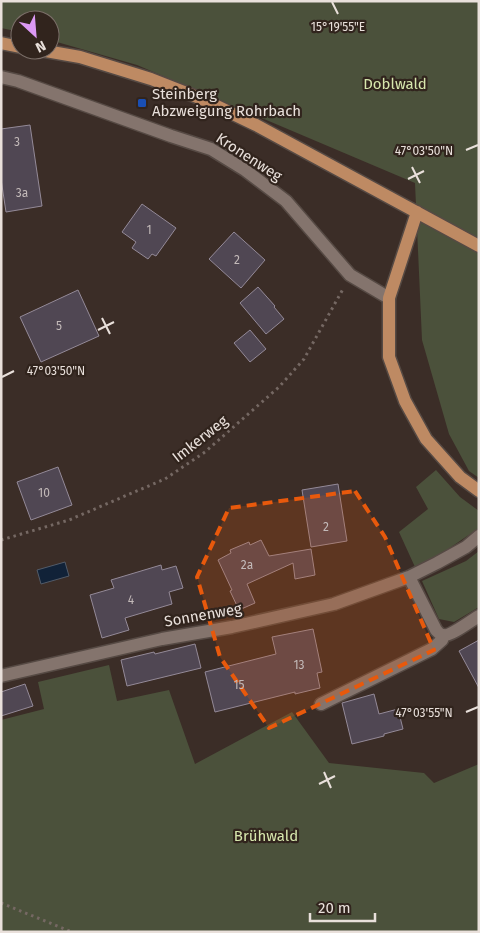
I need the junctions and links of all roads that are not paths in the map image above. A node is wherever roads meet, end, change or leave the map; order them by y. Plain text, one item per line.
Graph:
1 (60, 54) edge
2 (1, 76) edge
3 (417, 212) junction
4 (479, 246) edge
5 (389, 298) junction
6 (479, 491) edge
7 (479, 536) edge
8 (409, 577) junction
9 (479, 616) edge
10 (444, 636) junction
11 (1, 676) edge
12 (321, 704) dead end

1 - 3 main road
2 - 5 street, Kronenweg
3 - 4 main road
3 - 5 main road
5 - 6 main road
7 - 8 street, Sonnenweg
8 - 10 street
8 - 11 street, Sonnenweg
9 - 10 street
10 - 12 street

